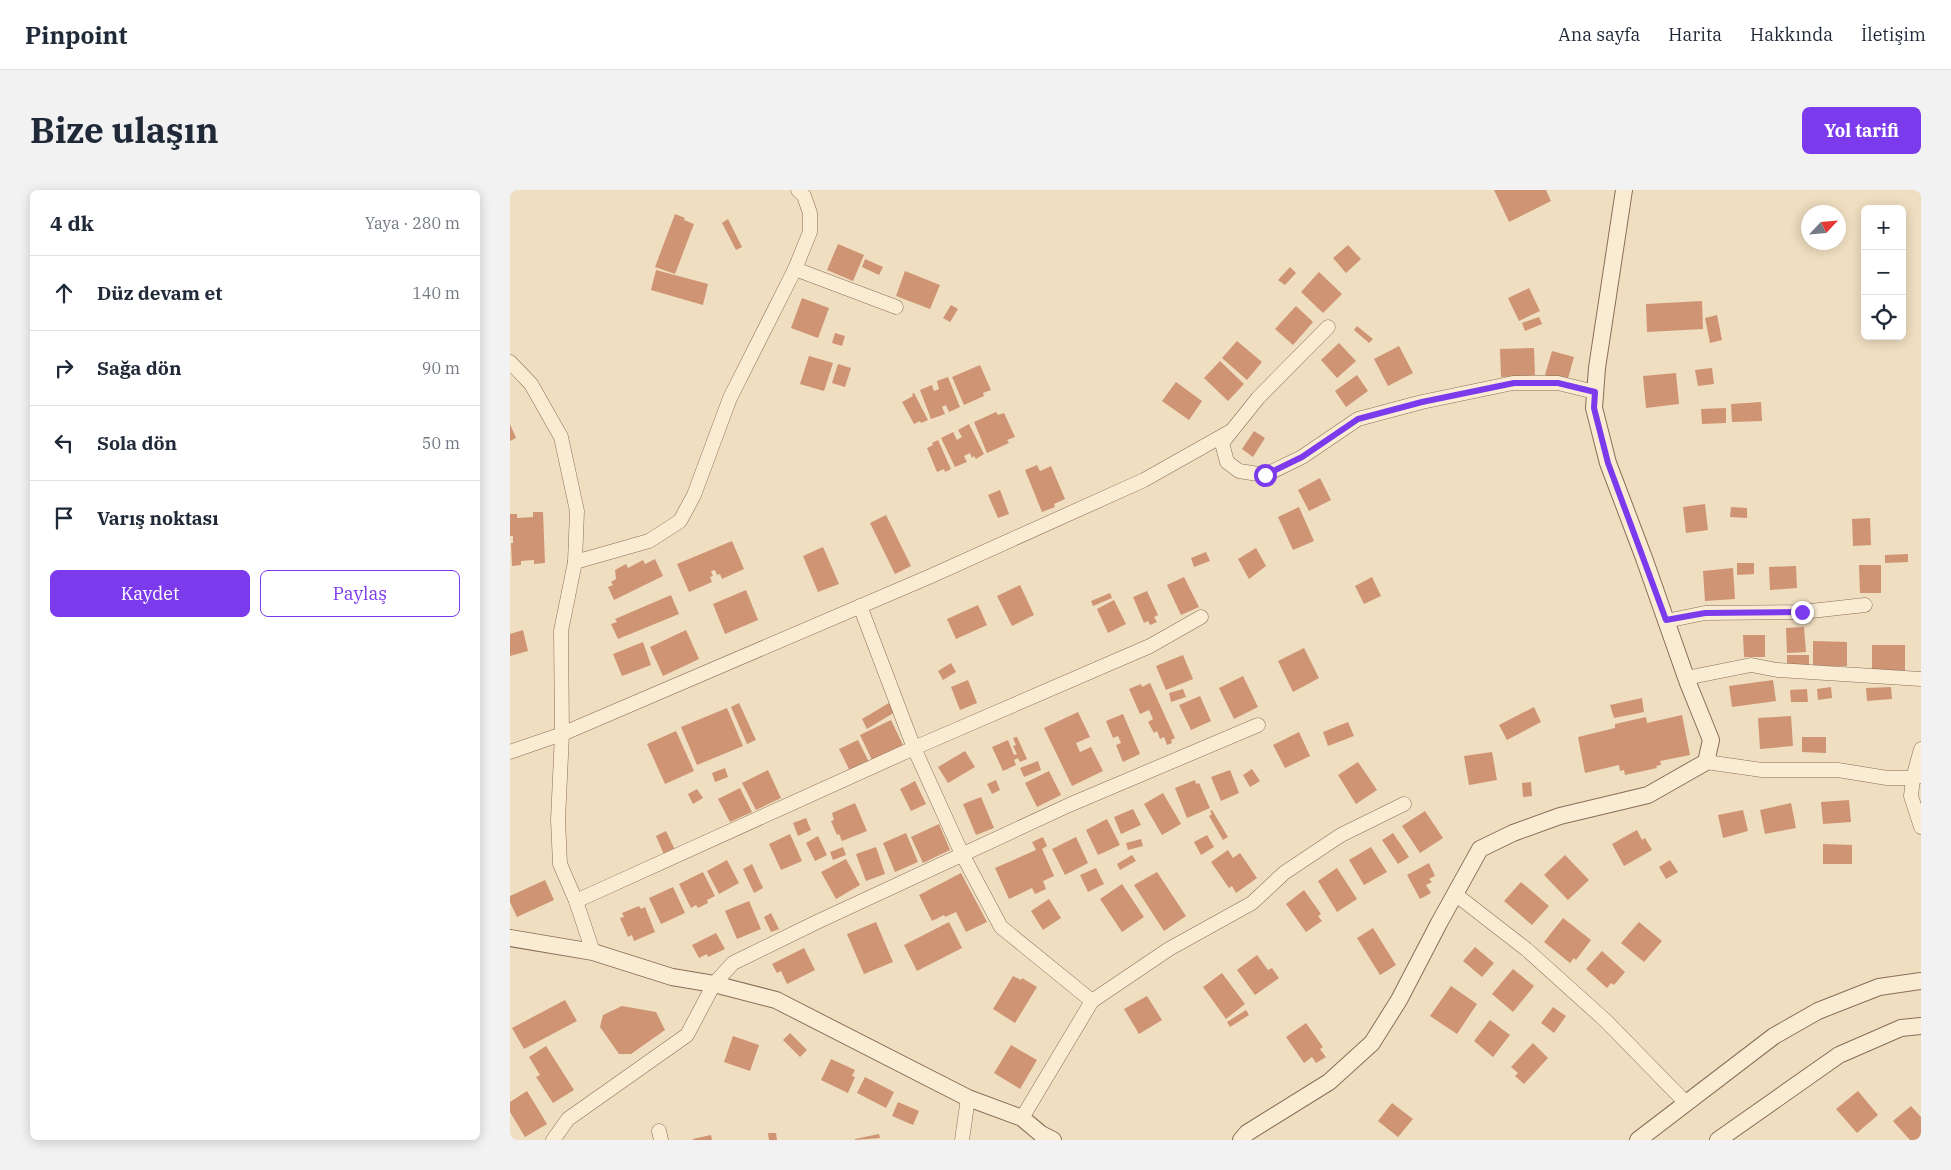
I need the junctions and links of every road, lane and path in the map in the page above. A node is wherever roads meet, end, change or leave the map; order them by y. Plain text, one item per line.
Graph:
1 (798, 190) edge
2 (1624, 190) edge
3 (795, 268) junction
4 (896, 307) dead end
5 (1328, 326) dead end
6 (510, 362) edge
7 (1595, 392) junction
8 (1232, 431) junction
9 (575, 562) junction
10 (1865, 605) dead end
11 (860, 606) junction
12 (1201, 617) dead end
13 (1666, 620) junction
14 (1686, 678) junction
15 (1921, 679) edge
16 (1258, 725) dead end
17 (562, 734) junction
18 (914, 748) junction
19 (1921, 750) edge
20 (510, 752) edge
21 (1706, 762) junction
22 (1917, 777) edge
23 (1404, 804) dead end
24 (1921, 827) edge
25 (962, 854) junction
26 (1455, 894) junction
27 (576, 901) junction
28 (510, 938) edge
29 (593, 952) junction
30 (1921, 981) edge
31 (714, 984) junction
32 (1092, 1001) junction
33 (1921, 1026) edge
34 (968, 1098) junction
35 (1686, 1102) junction
36 (1022, 1118) junction
37 (1042, 1138) edge
38 (553, 1140) edge
39 (962, 1140) edge
40 (1241, 1140) edge
41 (1638, 1140) edge
42 (1718, 1140) edge

1 - 3 street
2 - 7 street
3 - 4 street
3 - 9 street
5 - 8 street
6 - 9 street
7 - 8 street
7 - 13 street
8 - 11 street
9 - 17 street
10 - 13 street
11 - 17 street
11 - 18 street
12 - 18 street
13 - 14 street
14 - 15 street
14 - 21 street
16 - 25 street
17 - 20 street
17 - 27 street
18 - 25 street
18 - 27 street
19 - 22 street
21 - 22 street
21 - 26 street
22 - 24 street
23 - 32 street
25 - 31 street
25 - 32 street
26 - 35 street
26 - 40 street
27 - 29 street
28 - 29 street
29 - 31 street
30 - 35 street
31 - 34 street
31 - 38 street
32 - 36 street
33 - 42 street
34 - 36 street
34 - 39 street
35 - 41 street
36 - 37 street

